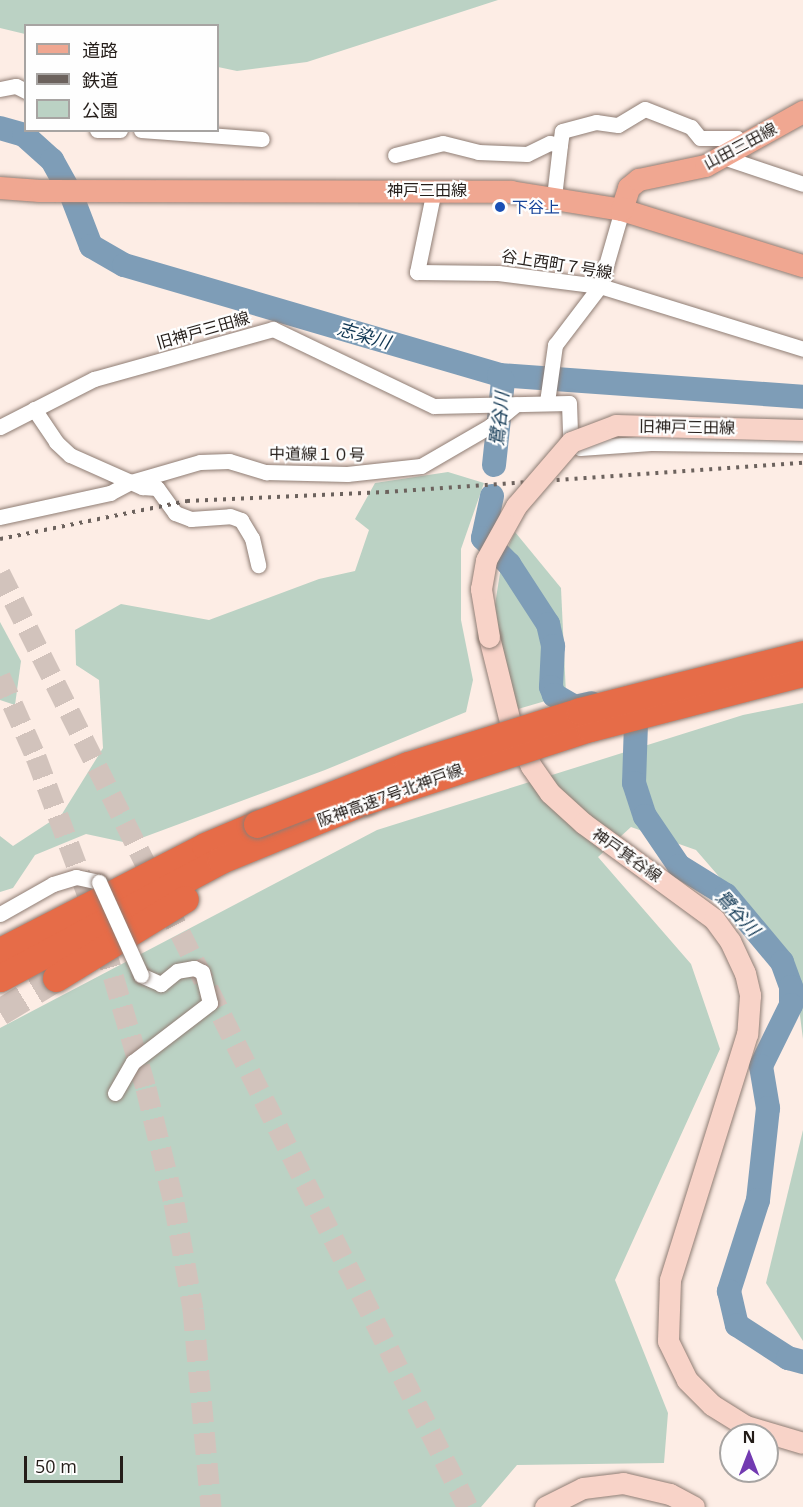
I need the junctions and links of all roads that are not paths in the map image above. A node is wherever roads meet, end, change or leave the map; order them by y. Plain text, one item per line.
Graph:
1 (0, 89) edge
2 (24, 90) edge
3 (803, 112) edge
4 (168, 132) edge
5 (262, 139) dead end
6 (560, 145) junction
7 (744, 145) junction
8 (395, 155) dead end
9 (723, 157) junction
10 (803, 184) edge
11 (0, 188) edge
12 (434, 190) junction
13 (40, 191) junction
14 (554, 197) junction
15 (0, 200) edge
16 (622, 210) junction
17 (803, 266) edge
18 (600, 286) junction
19 (803, 349) edge
20 (548, 398) junction
21 (510, 408) junction
22 (34, 409) junction
23 (0, 427) edge
24 (803, 430) edge
25 (803, 445) edge
26 (131, 482) junction
27 (0, 517) edge
28 (258, 565) dead end
29 (803, 654) edge
30 (803, 673) edge
31 (365, 801) junction
32 (205, 846) junction
33 (0, 914) edge
34 (0, 939) edge
35 (0, 951) edge
36 (0, 978) edge
37 (56, 978) tunnel mouth
38 (115, 1093) dead end
39 (803, 1443) edge
40 (545, 1507) edge
41 (694, 1507) edge

1 - 2 street
3 - 7 main road, 山田三田線
4 - 5 street
6 - 7 street
6 - 8 street
6 - 14 street
7 - 9 main road, 山田三田線
9 - 10 street
9 - 16 main road, 山田三田線
11 - 13 main road, 神戸三田線
12 - 13 main road, 神戸三田線
12 - 14 main road, 神戸三田線
12 - 18 street, 谷上西町７号線
13 - 15 main road, 神戸三田線
14 - 16 main road, 神戸三田線
16 - 17 main road, 神戸三田線
16 - 18 street
18 - 19 street, 谷上西町７号線
18 - 20 street
20 - 21 street, 旧神戸三田線
20 - 25 street, 旧神戸三田線
21 - 22 street, 旧神戸三田線
21 - 26 street, 中道線１０号
22 - 23 street, 旧神戸三田線
22 - 26 street
24 - 39 street, 神戸箕谷線, bridge
26 - 27 street, 中道線１０号
26 - 28 street
29 - 32 highway, 阪神高速7号北神戸線, bridge
30 - 31 highway, 阪神高速7号北神戸線, bridge
31 - 36 highway, 阪神高速7号北神戸線
31 - 37 highway
32 - 34 highway
32 - 35 highway, 阪神高速7号北神戸線
33 - 38 street, bridge
40 - 41 street

